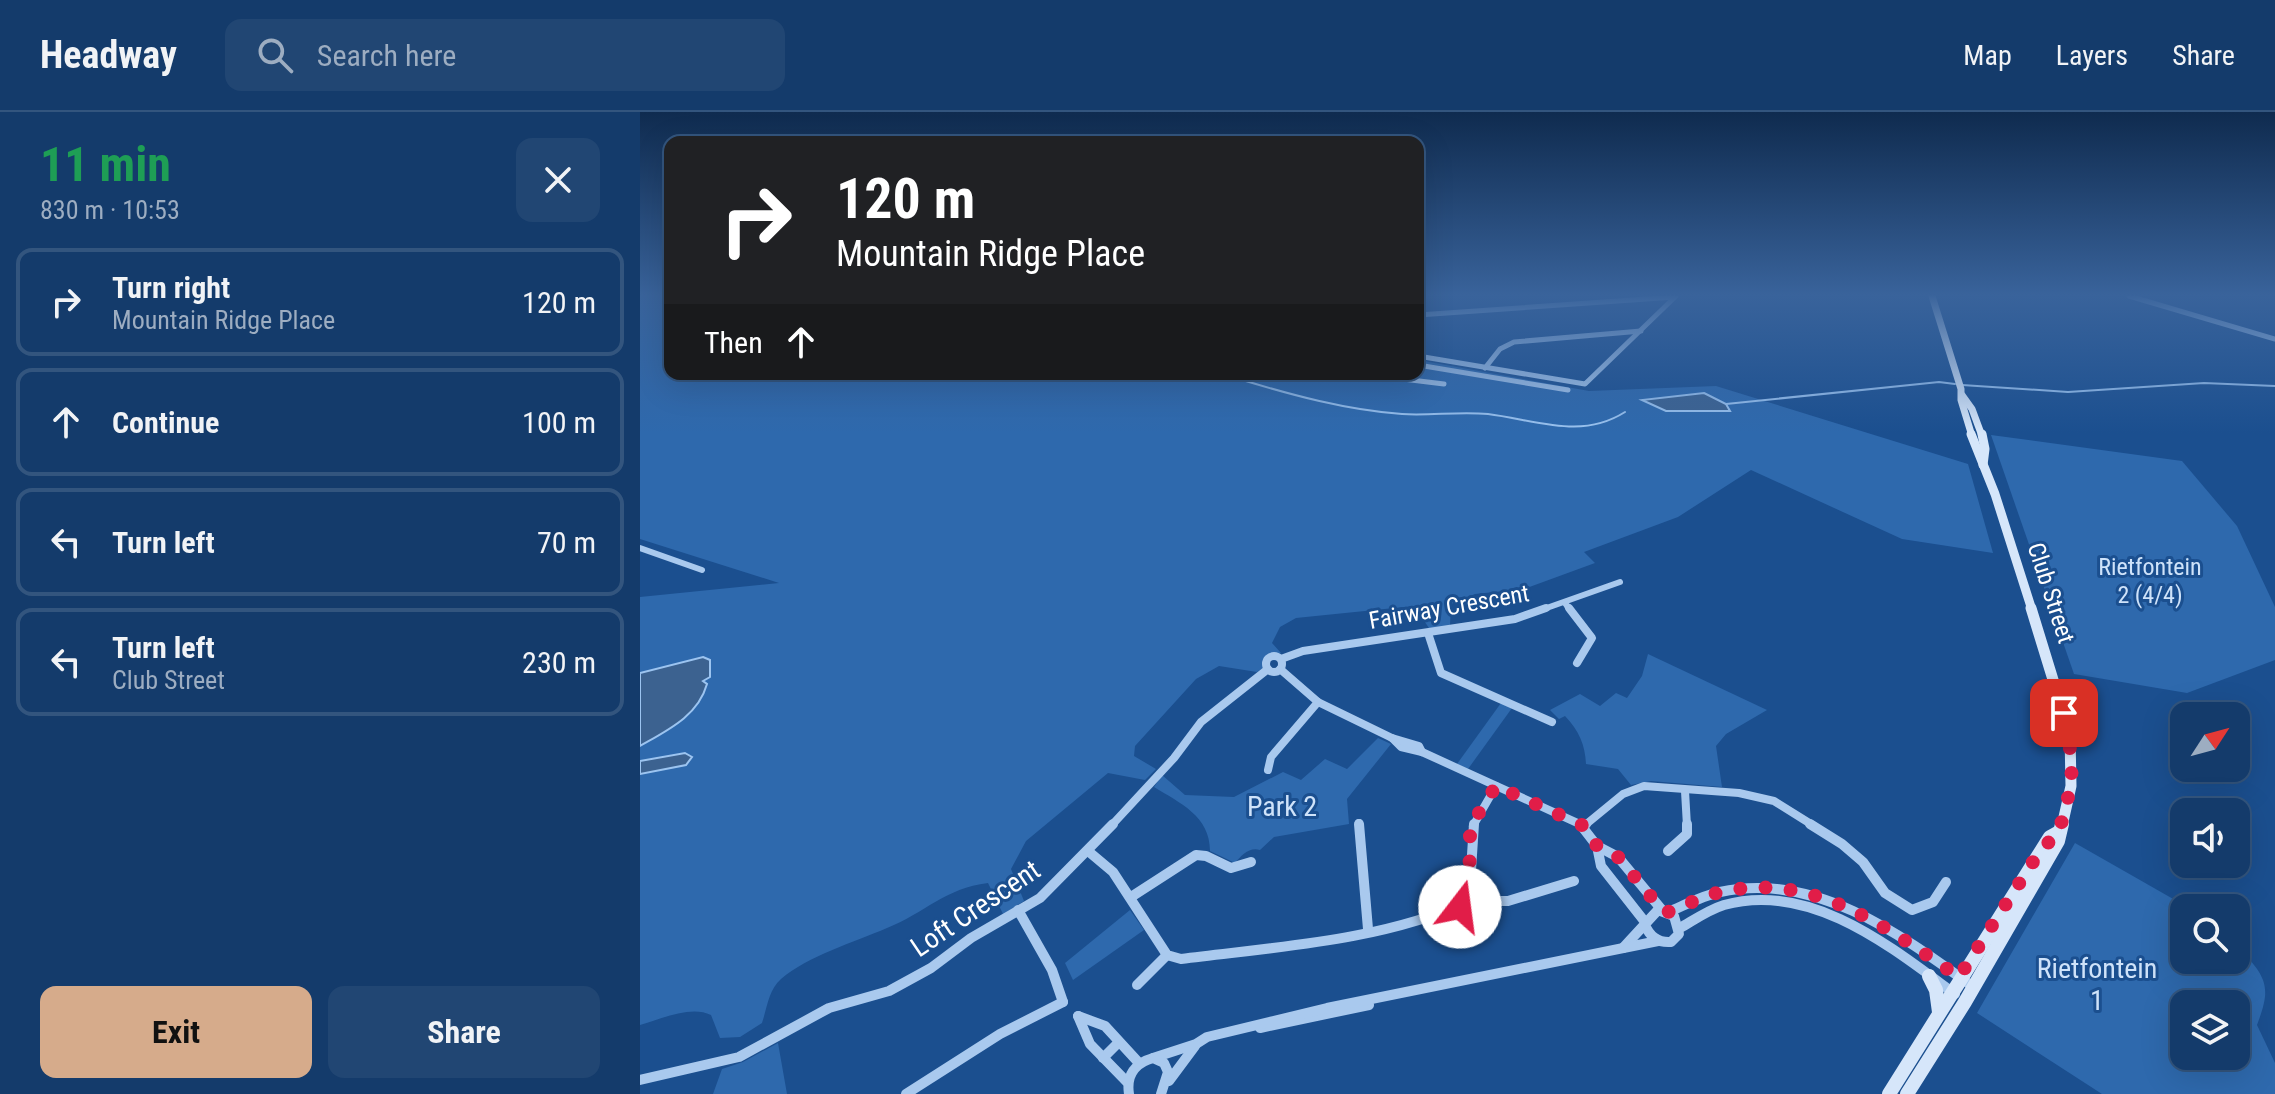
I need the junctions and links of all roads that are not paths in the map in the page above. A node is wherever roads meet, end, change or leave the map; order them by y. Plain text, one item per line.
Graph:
1 (1516, 342) edge
2 (1630, 342) edge
3 (1946, 342) edge
4 (1424, 357) edge
5 (1424, 366) edge
6 (1440, 368) junction
7 (1485, 368) junction
8 (1420, 380) edge
9 (1430, 381) junction
10 (1444, 384) dead end
11 (1568, 390) dead end
12 (640, 548) edge
13 (702, 570) dead end
14 (1620, 582) dead end
15 (1565, 603) junction
16 (1428, 633) junction
17 (1577, 663) dead end
18 (1276, 666) junction
19 (1318, 702) junction
20 (1552, 722) dead end
21 (1268, 770) dead end
22 (1496, 786) junction
23 (1685, 791) junction
24 (1359, 823) dead end
25 (1584, 826) junction
26 (1597, 846) junction
27 (1088, 851) junction
28 (1668, 851) dead end
29 (1251, 862) dead end
30 (1574, 881) dead end
31 (1946, 882) dead end
32 (1643, 887) junction
33 (1131, 897) junction
34 (1627, 897) junction
35 (1469, 901) junction
36 (1018, 910) junction
37 (1665, 911) junction
38 (1645, 924) junction
39 (1680, 928) junction
40 (1368, 929) junction
41 (1658, 941) junction
42 (1622, 949) junction
43 (1167, 955) junction
44 (1929, 976) junction
45 (1137, 985) dead end
46 (1961, 985) junction
47 (1063, 1002) junction
48 (1939, 1014) junction
49 (1078, 1016) junction
50 (1119, 1042) junction
51 (1196, 1044) junction
52 (1103, 1058) junction
53 (1153, 1058) junction
54 (1139, 1063) junction
55 (640, 1080) edge
56 (1168, 1082) junction
57 (1128, 1088) edge
58 (924, 1089) edge
59 (906, 1094) edge
60 (1161, 1094) edge
61 (1889, 1094) edge
62 (1907, 1094) edge

1 - 7 street
2 - 7 street
3 - 46 main road, Club Street
4 - 7 street
5 - 6 street
6 - 9 street
6 - 11 street
8 - 9 street
9 - 10 street
12 - 13 street
14 - 15 street, Fairway Crescent
15 - 16 street, Fairway Crescent
15 - 17 street
16 - 18 street, Fairway Crescent
16 - 20 street
18 - 19 street
18 - 27 street, Loft Crescent
19 - 21 street
19 - 22 street
22 - 25 street
22 - 35 street
23 - 25 street
23 - 28 street
23 - 31 street
24 - 40 street
25 - 26 street
26 - 32 street
26 - 34 street
27 - 33 street
27 - 36 street, Loft Crescent
29 - 33 street
30 - 35 street
32 - 34 street
32 - 37 street
33 - 43 street
34 - 38 street
35 - 40 street
36 - 47 street
36 - 55 street, Loft Crescent
37 - 38 street
37 - 39 street
37 - 46 street
38 - 41 street
38 - 42 street
39 - 41 street
39 - 44 street
40 - 43 street
41 - 42 street
42 - 51 street
43 - 45 street
44 - 46 street
44 - 48 main road
46 - 48 main road, Club Street
46 - 62 main road, Club Street
47 - 49 street
47 - 58 street
48 - 61 main road, Club Street
49 - 50 street
49 - 52 street
50 - 52 street
50 - 54 street
51 - 53 street
51 - 56 street
52 - 57 street
53 - 54 street
53 - 56 street
54 - 57 street
56 - 60 street
58 - 59 street

